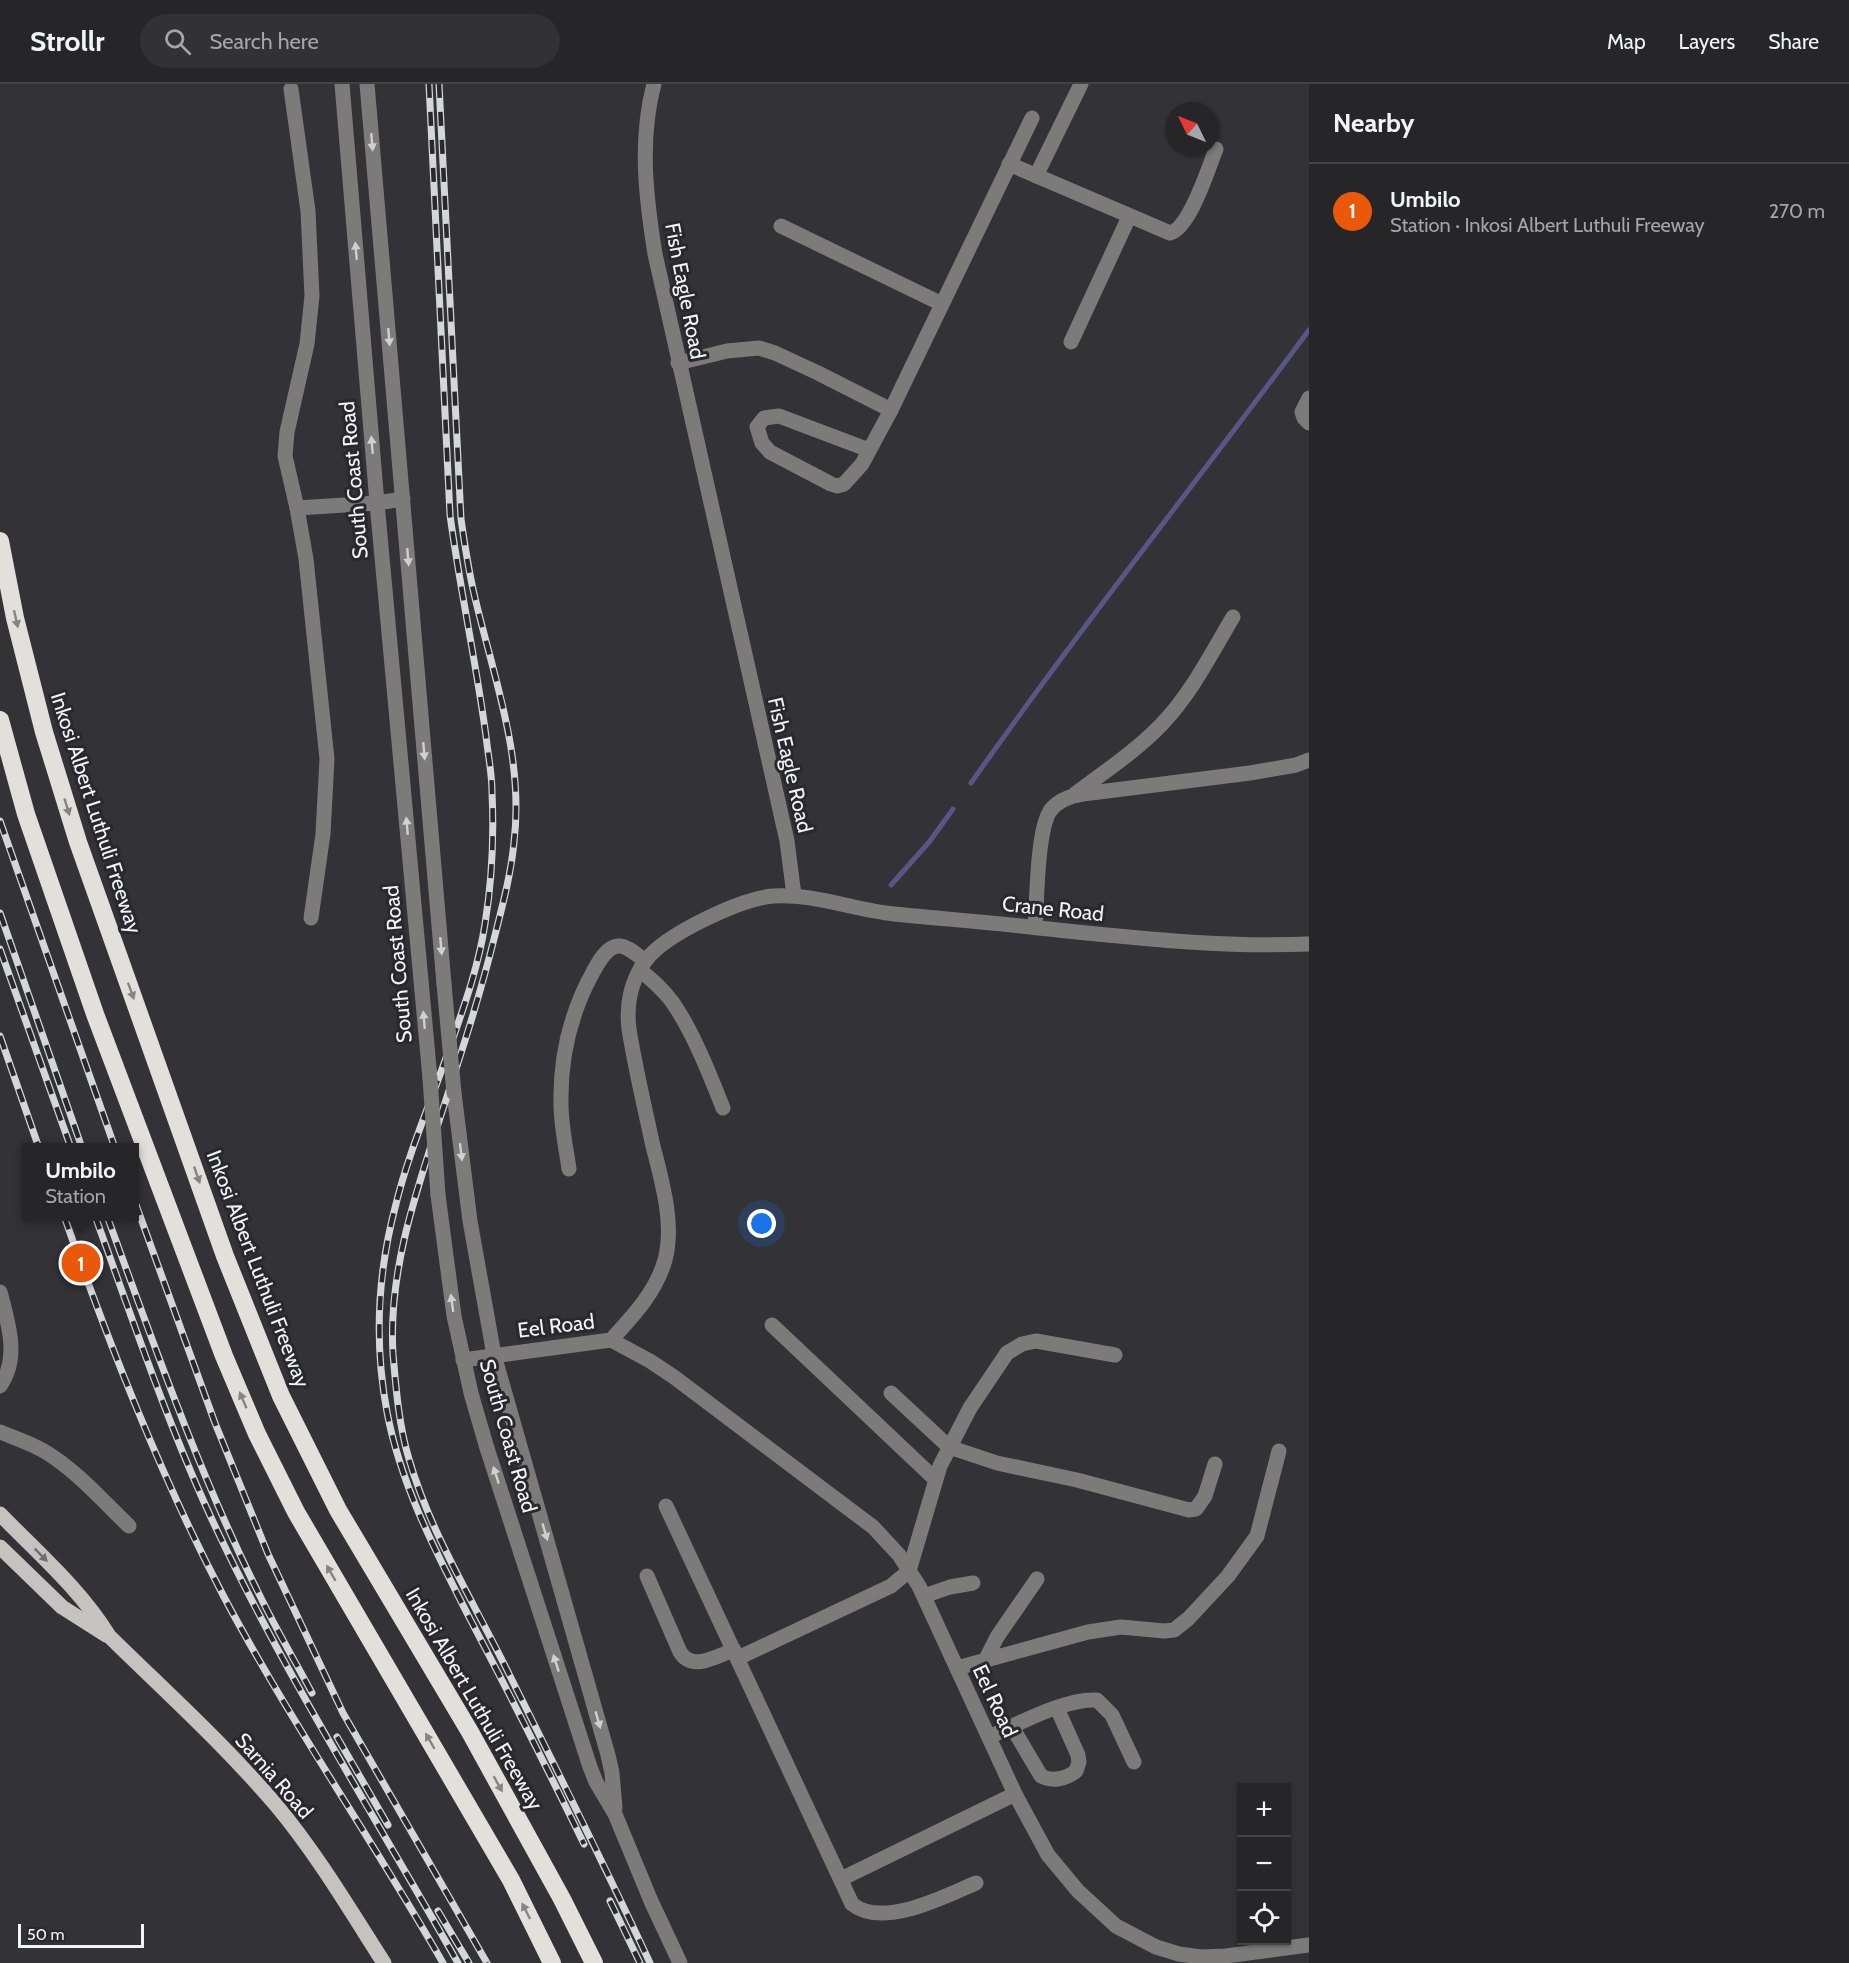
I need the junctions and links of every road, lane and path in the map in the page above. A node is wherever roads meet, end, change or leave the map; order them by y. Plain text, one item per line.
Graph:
1 (342, 84) edge
2 (367, 84) edge
3 (654, 84) edge
4 (1081, 84) edge
5 (291, 89) dead end
6 (1032, 118) dead end
7 (1212, 156) edge
8 (1009, 164) junction
9 (1036, 176) junction
10 (1129, 217) junction
11 (781, 226) dead end
12 (942, 304) junction
13 (1071, 342) dead end
14 (678, 363) junction
15 (1309, 399) edge
16 (891, 410) junction
17 (1309, 423) edge
18 (869, 450) junction
19 (403, 499) junction
20 (377, 503) junction
21 (297, 507) junction
22 (0, 541) edge
23 (1233, 617) dead end
24 (0, 720) edge
25 (1309, 759) edge
26 (1072, 796) junction
27 (794, 895) junction
28 (311, 918) dead end
29 (1035, 927) junction
30 (1309, 944) edge
31 (642, 965) junction
32 (723, 1108) dead end
33 (569, 1168) dead end
34 (0, 1292) edge
35 (772, 1325) dead end
36 (611, 1340) junction
37 (494, 1355) junction
38 (1115, 1355) dead end
39 (463, 1360) junction
40 (0, 1386) edge
41 (891, 1393) dead end
42 (0, 1432) edge
43 (949, 1447) junction
44 (1279, 1451) dead end
45 (1215, 1464) dead end
46 (935, 1479) junction
47 (666, 1506) dead end
48 (0, 1514) edge
49 (129, 1526) dead end
50 (0, 1547) edge
51 (909, 1570) junction
52 (647, 1576) dead end
53 (1036, 1579) dead end
54 (973, 1583) dead end
55 (924, 1596) junction
56 (109, 1636) junction
57 (736, 1654) junction
58 (985, 1661) junction
59 (957, 1668) junction
60 (1057, 1708) junction
61 (1012, 1727) junction
62 (989, 1737) junction
63 (1134, 1762) dead end
64 (1015, 1794) junction
65 (615, 1814) junction
66 (841, 1879) junction
67 (976, 1882) dead end
68 (1309, 1945) edge
69 (1182, 1958) edge
70 (384, 1963) edge
71 (552, 1963) edge
72 (594, 1963) edge
73 (680, 1963) edge

20 -> 1 street, South Coast Road
2 -> 19 street, South Coast Road
3 - 14 street, Fish Eagle Road
4 - 9 street
5 - 21 street
6 - 8 street
7 - 10 street
8 - 9 street
8 - 12 street
9 - 10 street
10 - 13 street
11 - 12 street
12 - 16 street
14 - 16 street
14 - 27 street, Fish Eagle Road
15 - 17 street
16 - 18 street
18 - 18 street
19 - 20 street
19 -> 37 street, South Coast Road, bridge
20 - 21 street
39 -> 20 street, South Coast Road, bridge
21 - 28 street
22 -> 72 highway, Inkosi Albert Luthuli Freeway
23 - 26 street
71 -> 24 highway
25 - 26 street
26 - 29 street
27 - 29 street, Crane Road
27 - 31 street
29 - 30 street, Crane Road
31 - 32 street
31 - 33 street
31 - 36 street
34 - 40 street
35 - 46 street
36 - 37 street, Eel Road
36 - 51 street, Eel Road
37 - 39 street, Eel Road
37 -> 65 street, South Coast Road
38 - 43 street
65 -> 39 street, South Coast Road
41 - 43 street
42 - 49 street
43 - 45 street
43 - 46 street
44 - 58 street
46 - 51 street
47 - 57 street
48 -> 56 main road, Sarnia Road
50 - 56 main road, Sarnia Road
51 - 55 street, Eel Road
51 - 57 street
52 - 57 street
53 - 58 street
54 - 55 street
55 - 59 street, Eel Road
56 - 70 main road, Sarnia Road
57 - 66 street
58 - 59 street
59 - 62 street, Eel Road
60 - 61 street
60 - 61 street
60 - 63 street
61 - 62 street
62 - 64 street, Eel Road
64 - 66 street
64 - 69 street, Eel Road
65 - 73 street, South Coast Road
66 - 67 street
68 - 69 street, Eel Road

